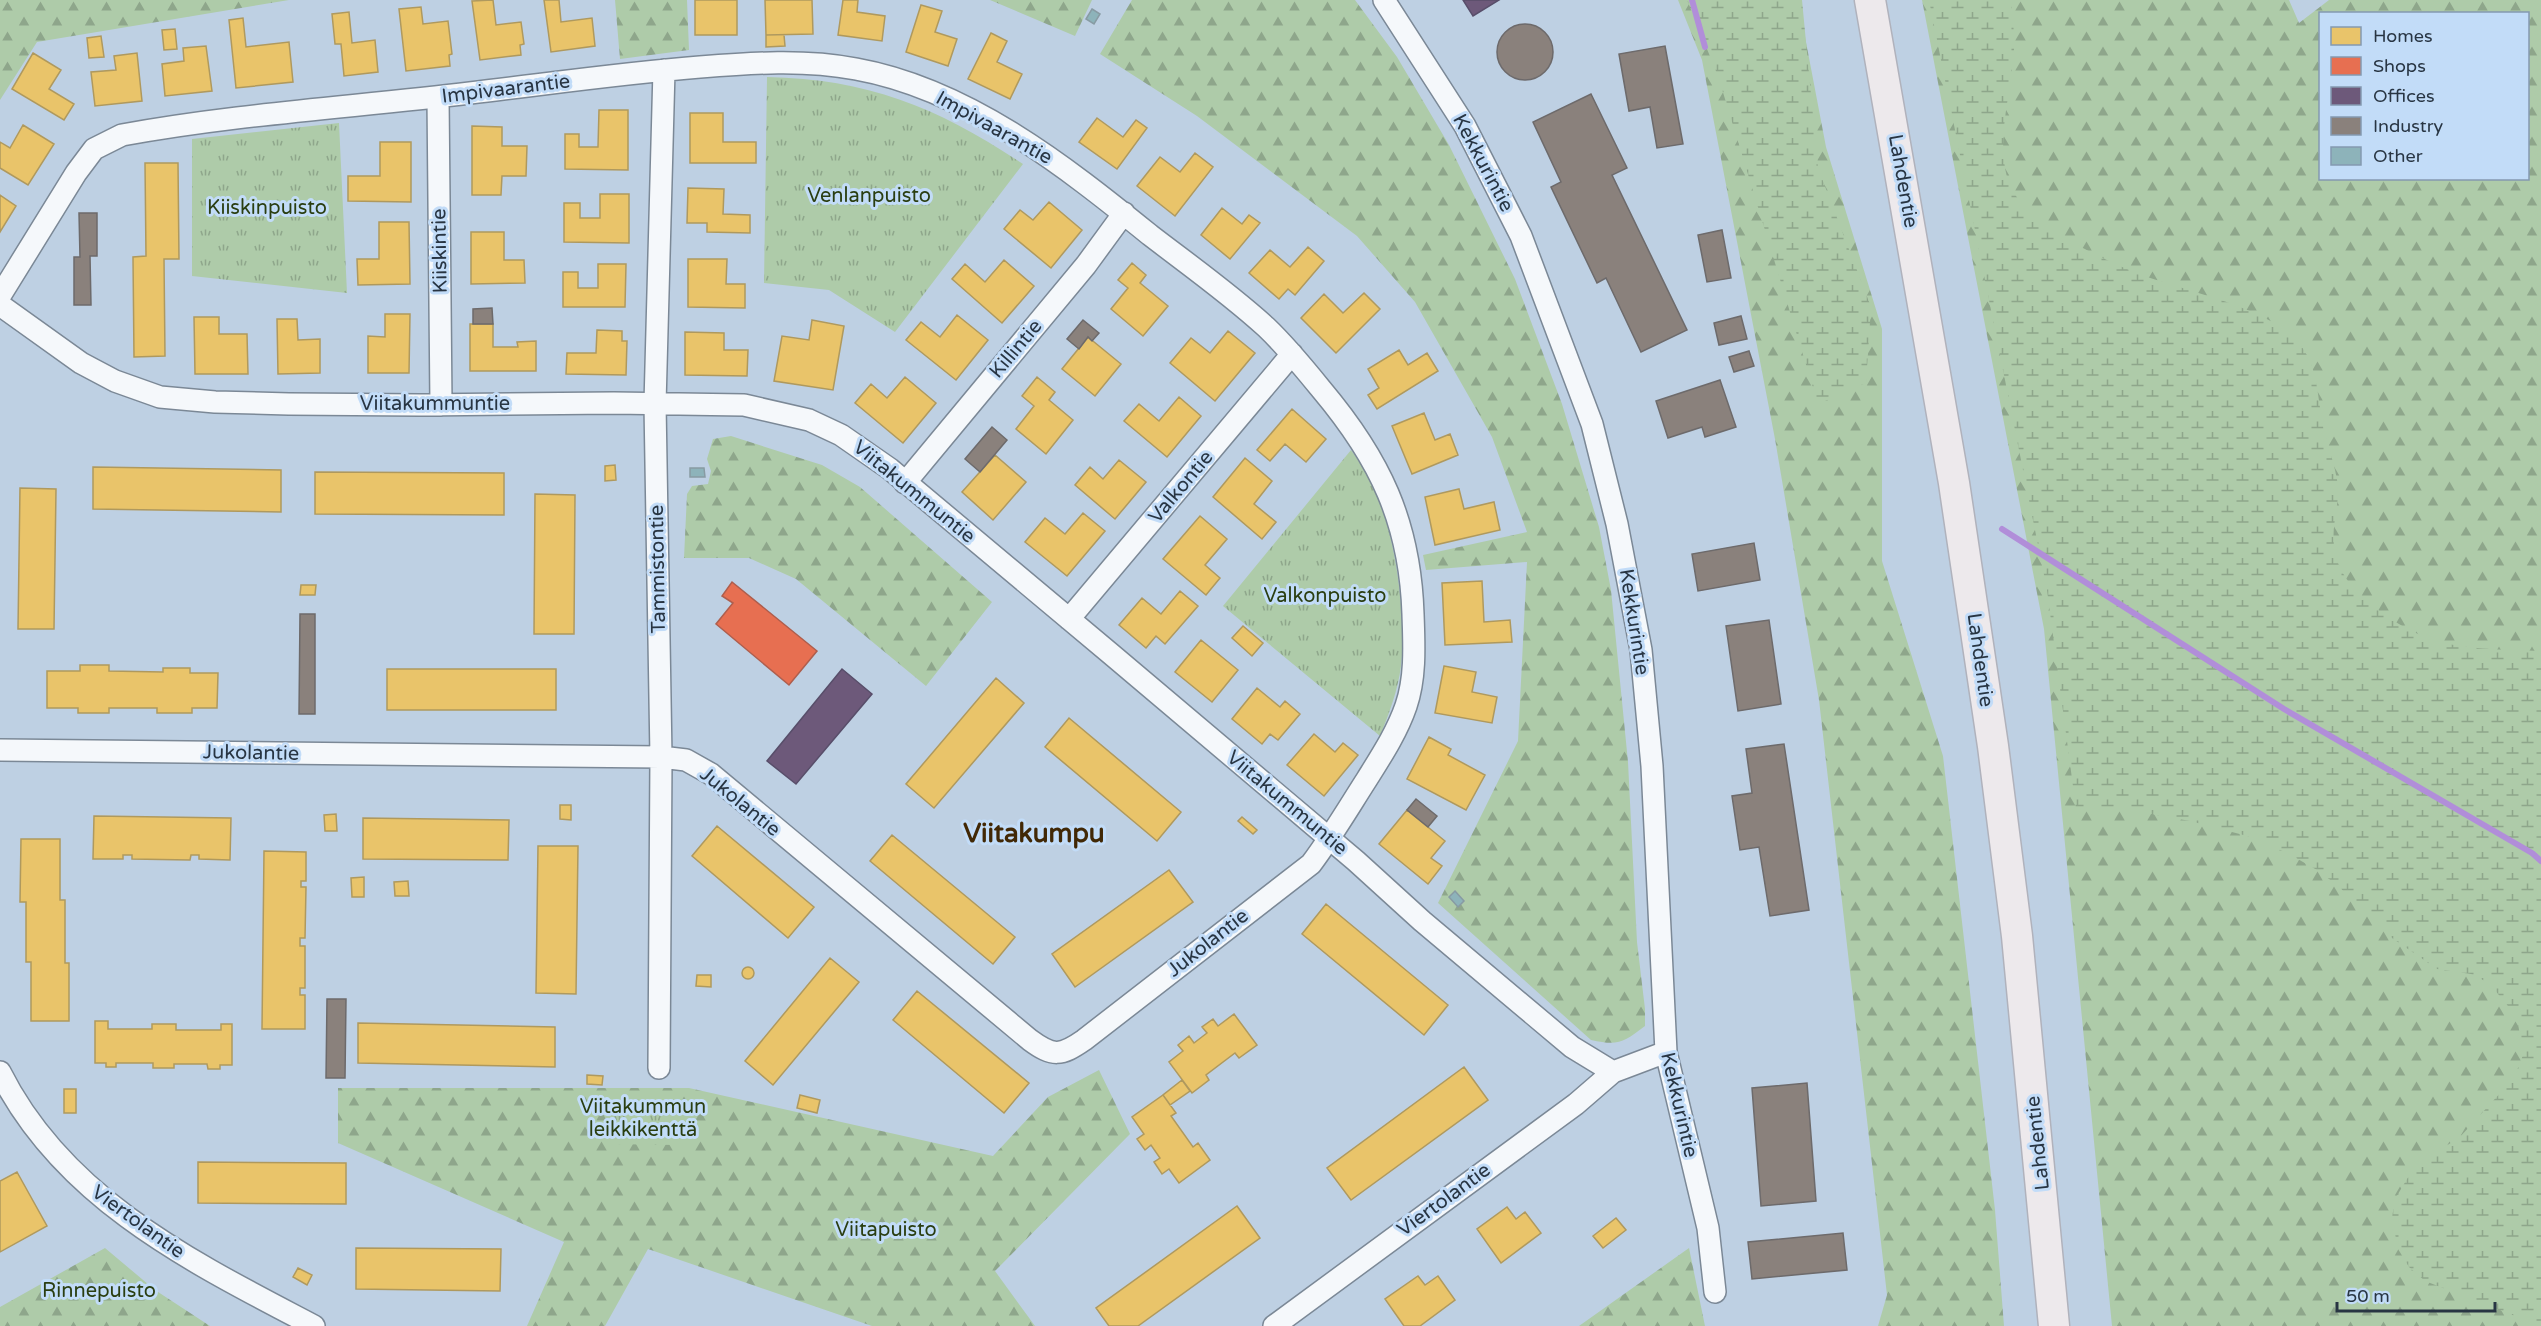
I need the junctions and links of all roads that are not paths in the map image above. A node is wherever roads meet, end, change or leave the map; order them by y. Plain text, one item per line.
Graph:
1 (1384, 0) edge
2 (1870, 0) edge
3 (664, 70) junction
4 (438, 97) junction
5 (1124, 213) junction
6 (0, 296) edge
7 (0, 305) edge
8 (1292, 354) junction
9 (655, 404) junction
10 (441, 405) junction
11 (905, 483) junction
12 (1069, 619) junction
13 (0, 750) edge
14 (661, 757) junction
15 (1329, 839) junction
16 (1666, 1052) junction
17 (659, 1068) dead end
18 (0, 1072) edge
19 (1613, 1072) junction
20 (1715, 1292) dead end
21 (314, 1326) edge
22 (1274, 1326) edge
23 (2054, 1326) edge

1 - 16 street, Kekkurintie
2 - 23 highway, Lahdentie
3 - 4 street, Impivaarantie
3 - 5 street, Impivaarantie
3 - 9 street, Tammistontie
4 - 6 street, Impivaarantie
4 - 10 street, Kiiskintie
5 - 8 street, Impivaarantie
5 - 11 street, Killintie
7 - 10 street, Viitakummuntie
8 - 12 street, Valkontie
8 - 15 street, Impivaarantie
9 - 10 street, Viitakummuntie
9 - 11 street, Viitakummuntie
9 - 14 street, Tammistontie
11 - 12 street, Viitakummuntie
12 - 15 street, Viitakummuntie
13 - 14 street, Jukolantie
14 - 15 street, Jukolantie
14 - 17 street, Tammistontie
15 - 19 street, Viitakummuntie
16 - 19 street
16 - 20 street, Kekkurintie
18 - 21 street, Viertolantie
19 - 22 street, Viertolantie

